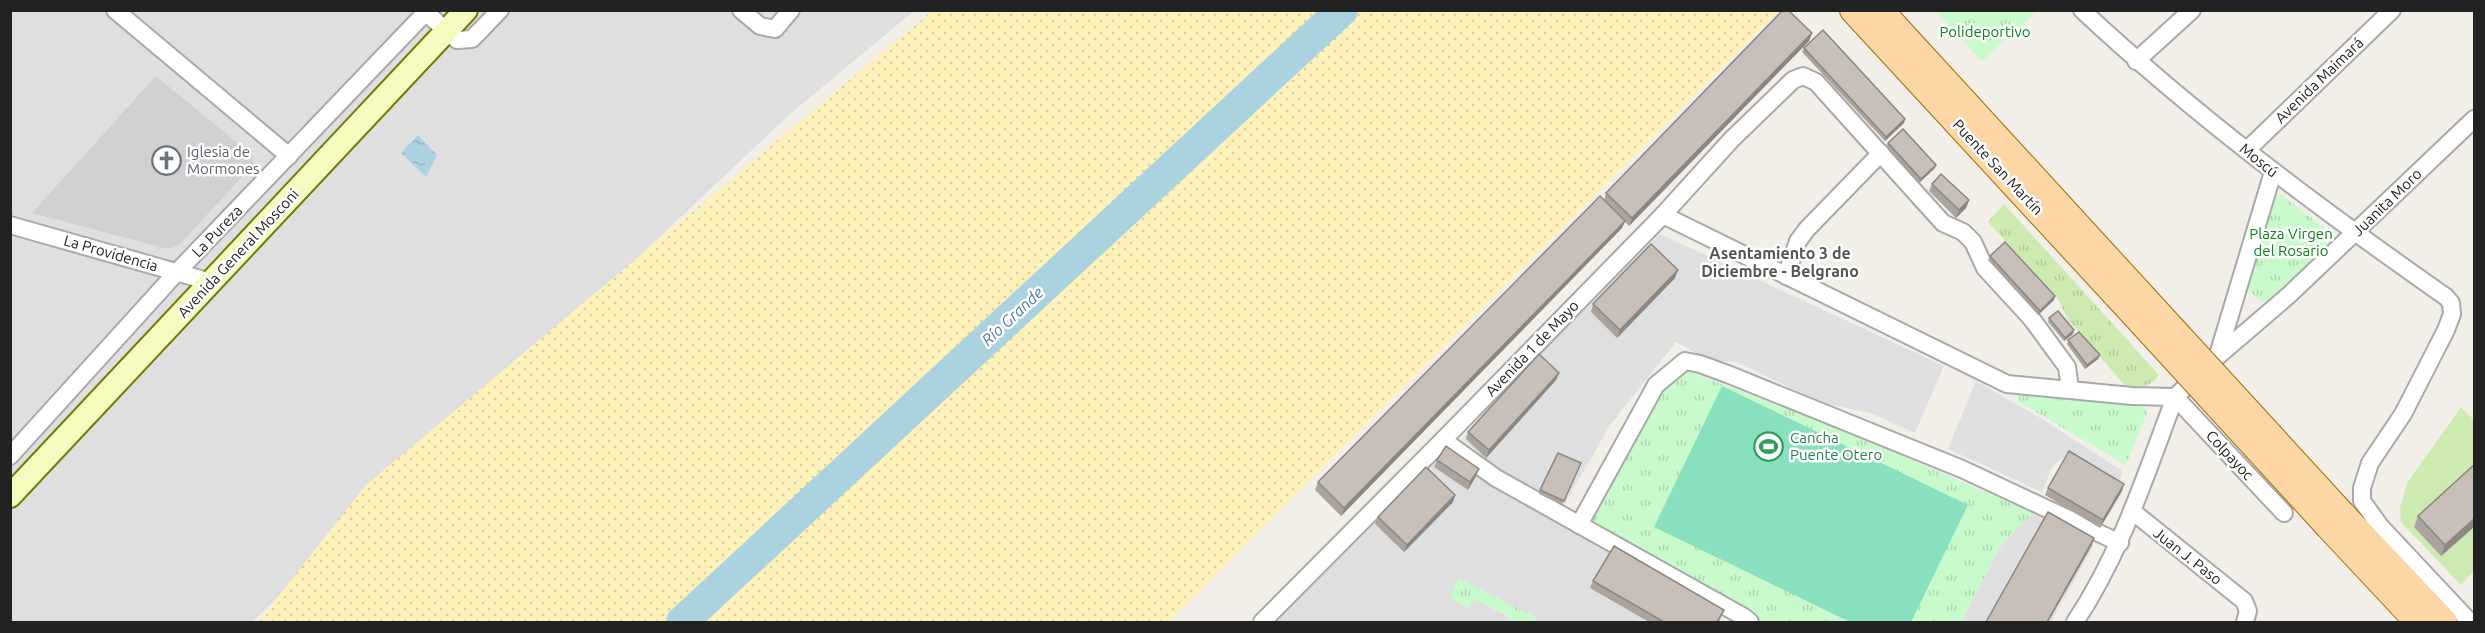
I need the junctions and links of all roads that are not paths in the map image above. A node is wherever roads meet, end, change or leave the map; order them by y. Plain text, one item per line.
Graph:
1 (115, 10) edge
2 (466, 10) edge
3 (500, 10) edge
4 (741, 10) edge
5 (791, 10) edge
6 (1854, 10) edge
7 (1880, 10) edge
8 (2082, 10) edge
9 (2192, 10) edge
10 (2392, 10) edge
11 (426, 11) edge
12 (447, 33) junction
13 (2136, 61) junction
14 (2475, 119) edge
15 (2247, 150) junction
16 (1881, 153) junction
17 (289, 156) junction
18 (2273, 172) junction
19 (1663, 215) junction
20 (10, 225) edge
21 (2355, 233) junction
22 (177, 272) junction
23 (1786, 276) junction
24 (211, 282) junction
25 (2148, 317) junction
26 (2218, 356) junction
27 (2070, 389) junction
28 (2175, 397) junction
29 (1443, 440) junction
30 (10, 456) edge
31 (10, 496) edge
32 (2132, 511) junction
33 (2284, 513) dead end
34 (2336, 521) junction
35 (1579, 525) junction
36 (2120, 543) junction
37 (2080, 621) edge
38 (1262, 622) edge
39 (1750, 622) edge
40 (2245, 622) edge
41 (2418, 622) edge
42 (2444, 622) edge
43 (2470, 622) edge

1 - 17 street
2 - 12 main road, Avenida General Mosconi
3 - 12 street
4 - 5 street
6 - 25 main road, Puente San Martín
7 - 25 main road, Puente San Martín
8 - 13 street, Moscú
9 - 13 street
10 - 15 street, Avenida Maimará
11 - 12 street
11 - 17 street, La Pureza
12 - 24 main road, Avenida General Mosconi
13 - 15 street, Moscú
14 - 21 street, Juanita Moro
15 - 18 street, Moscú
16 - 19 street, Avenida 1 de Mayo
16 - 23 street
16 - 27 street
17 - 22 street, La Pureza
18 - 21 street, Moscú
18 - 26 street
19 - 23 street
19 - 29 street, Avenida 1 de Mayo
20 - 22 street, La Providencia
21 - 26 street, Juanita Moro
21 - 43 street, Moscú
22 - 24 street, La Providencia
22 - 30 street, La Pureza
23 - 27 street
24 - 31 main road, Avenida General Mosconi
25 - 34 main road, bridge
26 - 28 street, Juanita Moro
27 - 28 street
28 - 32 street
28 - 33 street, Colpayoc
29 - 35 street
29 - 38 street, Avenida 1 de Mayo
32 - 36 street
32 - 40 street, Juan J. Paso
34 - 41 main road
34 - 42 main road
35 - 36 street
35 - 39 street
36 - 37 street

